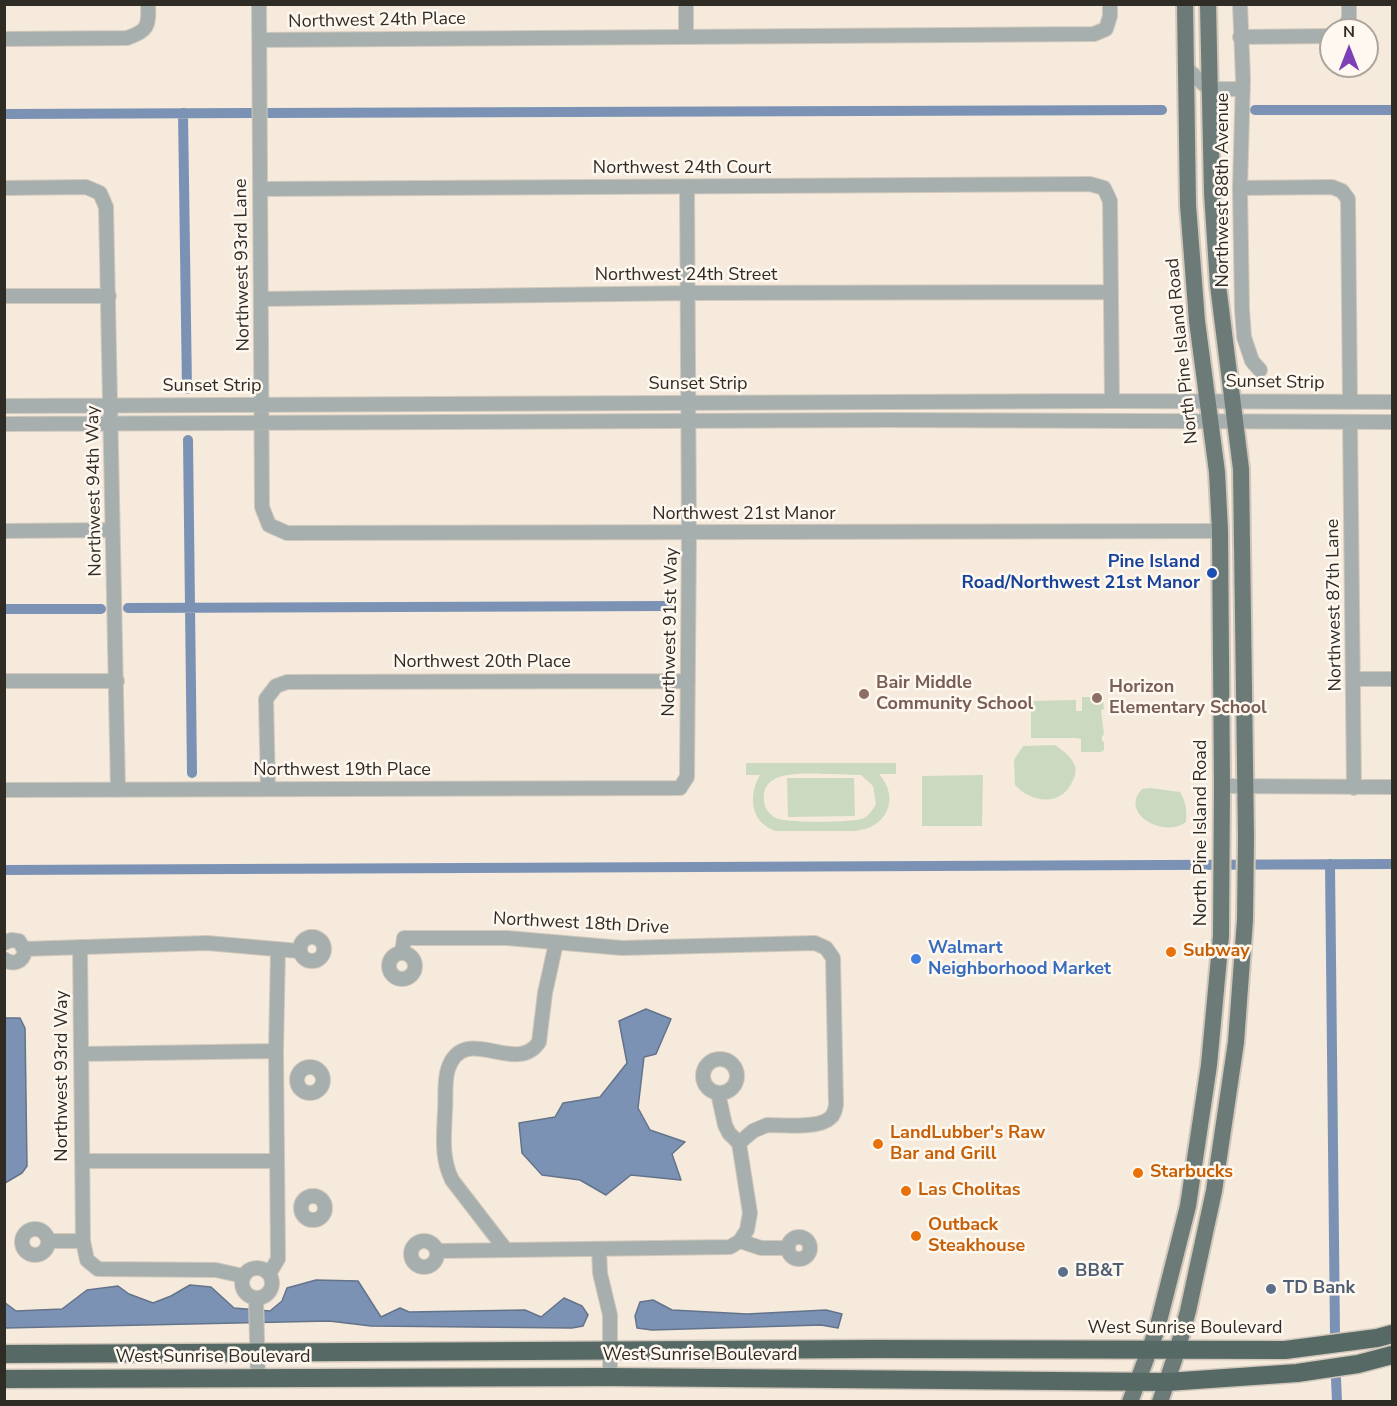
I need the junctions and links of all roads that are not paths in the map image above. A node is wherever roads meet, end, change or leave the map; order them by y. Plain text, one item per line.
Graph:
1 (148, 4) edge
2 (259, 4) edge
3 (686, 4) edge
4 (1110, 4) edge
5 (1185, 4) edge
6 (1208, 4) edge
7 (1240, 4) edge
8 (686, 36) junction
9 (1319, 36) edge
10 (1240, 37) junction
11 (4, 39) edge
12 (260, 40) junction
13 (1185, 67) junction
14 (1209, 89) junction
15 (1243, 89) junction
16 (687, 187) junction
17 (4, 188) edge
18 (1240, 188) junction
19 (260, 189) junction
20 (1111, 292) junction
21 (688, 293) junction
22 (4, 296) edge
23 (109, 296) junction
24 (261, 299) junction
25 (1260, 370) dead end
26 (1112, 400) junction
27 (1208, 400) junction
28 (1233, 400) junction
29 (1350, 402) junction
30 (1392, 402) edge
31 (688, 403) junction
32 (263, 405) junction
33 (4, 406) edge
34 (111, 406) junction
35 (689, 421) junction
36 (1211, 421) junction
37 (1236, 421) junction
38 (1350, 422) junction
39 (1392, 422) edge
40 (111, 423) junction
41 (263, 423) junction
42 (4, 424) edge
43 (269, 525) joint
44 (4, 531) edge
45 (112, 531) junction
46 (1220, 531) junction
47 (690, 533) junction
48 (1354, 679) junction
49 (1392, 679) edge
50 (4, 681) edge
51 (117, 681) junction
52 (688, 681) junction
53 (1222, 786) junction
54 (1244, 786) junction
55 (1392, 787) edge
56 (680, 788) joint
57 (1354, 788) junction
58 (268, 789) junction
59 (4, 790) edge
60 (118, 790) junction
61 (4, 943) edge
62 (556, 943) junction
63 (80, 947) junction
64 (24, 949) junction
65 (278, 949) junction
66 (300, 951) dead end
67 (402, 953) dead end
68 (4, 959) edge
69 (276, 1051) junction
70 (81, 1054) junction
71 (276, 1080) junction
72 (297, 1080) dead end
73 (718, 1093) dead end
74 (739, 1143) junction
75 (82, 1161) junction
76 (276, 1161) junction
77 (301, 1208) dead end
78 (277, 1209) junction
79 (48, 1241) dead end
80 (83, 1241) junction
81 (740, 1241) junction
82 (787, 1248) dead end
83 (599, 1249) junction
84 (506, 1250) junction
85 (437, 1251) dead end
86 (269, 1274) junction
87 (243, 1276) junction
88 (256, 1303) junction
89 (1392, 1334) edge
90 (610, 1350) junction
91 (1149, 1351) junction
92 (1178, 1351) junction
93 (257, 1352) junction
94 (4, 1354) edge
95 (1392, 1355) edge
96 (610, 1377) junction
97 (4, 1379) edge
98 (258, 1379) junction
99 (1137, 1382) junction
100 (1167, 1382) junction
101 (1130, 1401) edge
102 (1160, 1401) edge

1 - 11 street
2 - 12 street, Northwest 93rd Lane
3 - 8 street
4 - 8 street, Northwest 24th Place
5 - 13 main road, North Pine Island Road
6 - 14 main road
7 - 10 street, Northwest 88th Avenue
8 - 12 street, Northwest 24th Place
9 - 10 street
10 - 15 street, Northwest 88th Avenue
12 - 19 street, Northwest 93rd Lane
13 - 14 street
13 - 27 main road, North Pine Island Road
14 - 15 street
14 - 28 main road
15 - 18 street, Northwest 88th Avenue
16 - 19 street, Northwest 24th Court
16 - 20 street, Northwest 24th Court
16 - 21 street, Northwest 91st Way
17 - 23 street, Northwest 94th Way
18 - 25 street, Northwest 88th Avenue
18 - 29 street
19 - 24 street, Northwest 93rd Lane
20 - 21 street, Northwest 24th Street
20 - 26 street
21 - 24 street, Northwest 24th Street
21 - 31 street, Northwest 91st Way
22 - 23 street
23 - 34 street, Northwest 94th Way
24 - 32 street, Northwest 93rd Lane
26 - 27 street, Sunset Strip
26 - 31 street, Sunset Strip
27 - 28 street, Sunset Strip
27 - 36 main road, North Pine Island Road
28 - 29 street, Sunset Strip
28 - 37 main road
29 - 30 street, Sunset Strip
31 - 32 street, Sunset Strip
31 - 35 street, Northwest 91st Way
32 - 34 street, Sunset Strip
32 - 41 street, Northwest 93rd Lane
33 - 34 street, Sunset Strip
34 - 40 street, Northwest 94th Way
35 - 36 street, Sunset Strip
35 - 41 street, Sunset Strip
35 - 47 street, Northwest 91st Way
36 - 37 street, Sunset Strip
36 - 46 main road, North Pine Island Road
37 - 38 street, Sunset Strip
37 - 54 main road
38 - 39 street, Sunset Strip
38 - 48 street, Northwest 87th Lane
40 - 41 street, Sunset Strip
40 - 42 street, Sunset Strip
40 - 45 street, Northwest 94th Way
41 - 43 street, Northwest 93rd Lane
43 - 47 street, Northwest 21st Manor
44 - 45 street
45 - 51 street, Northwest 94th Way
46 - 47 street, Northwest 21st Manor
46 - 53 main road, North Pine Island Road
47 - 52 street, Northwest 91st Way
48 - 49 street
48 - 57 street, Northwest 87th Lane
50 - 51 street
51 - 60 street, Northwest 94th Way
52 - 56 street, Northwest 91st Way
52 - 58 street, Northwest 20th Place
53 - 54 street
53 - 91 main road, North Pine Island Road
54 - 57 street
54 - 92 main road
55 - 57 street
56 - 58 street, Northwest 19th Place
58 - 60 street, Northwest 19th Place
59 - 60 street, Northwest 19th Place
61 - 64 street
62 - 67 street, Northwest 18th Drive
62 - 74 street, Northwest 18th Drive
62 - 84 street
63 - 64 street
63 - 65 street
63 - 70 street, Northwest 93rd Way
64 - 68 street
65 - 66 street
65 - 69 street
69 - 70 street
69 - 71 street
70 - 75 street, Northwest 93rd Way
71 - 72 street
71 - 76 street
73 - 74 street
74 - 81 street
75 - 76 street
75 - 80 street, Northwest 93rd Way
76 - 78 street
77 - 78 street
78 - 86 street
79 - 80 street
80 - 87 street, Northwest 93rd Way
81 - 82 street
81 - 83 street
83 - 84 street
83 - 90 street
84 - 85 street
86 - 87 street
86 - 88 street
87 - 88 street
88 - 93 street
89 - 92 highway, West Sunrise Boulevard
90 - 91 highway, West Sunrise Boulevard
90 - 93 highway, West Sunrise Boulevard
90 - 96 street
91 - 92 highway, West Sunrise Boulevard
91 - 99 main road, North Pine Island Road
92 - 100 main road
93 - 94 highway, West Sunrise Boulevard
93 - 98 street
95 - 100 highway, West Sunrise Boulevard
96 - 98 highway, West Sunrise Boulevard
96 - 99 highway, West Sunrise Boulevard
97 - 98 highway, West Sunrise Boulevard
99 - 100 highway, West Sunrise Boulevard
99 - 101 main road, North Pine Island Road
100 - 102 main road

